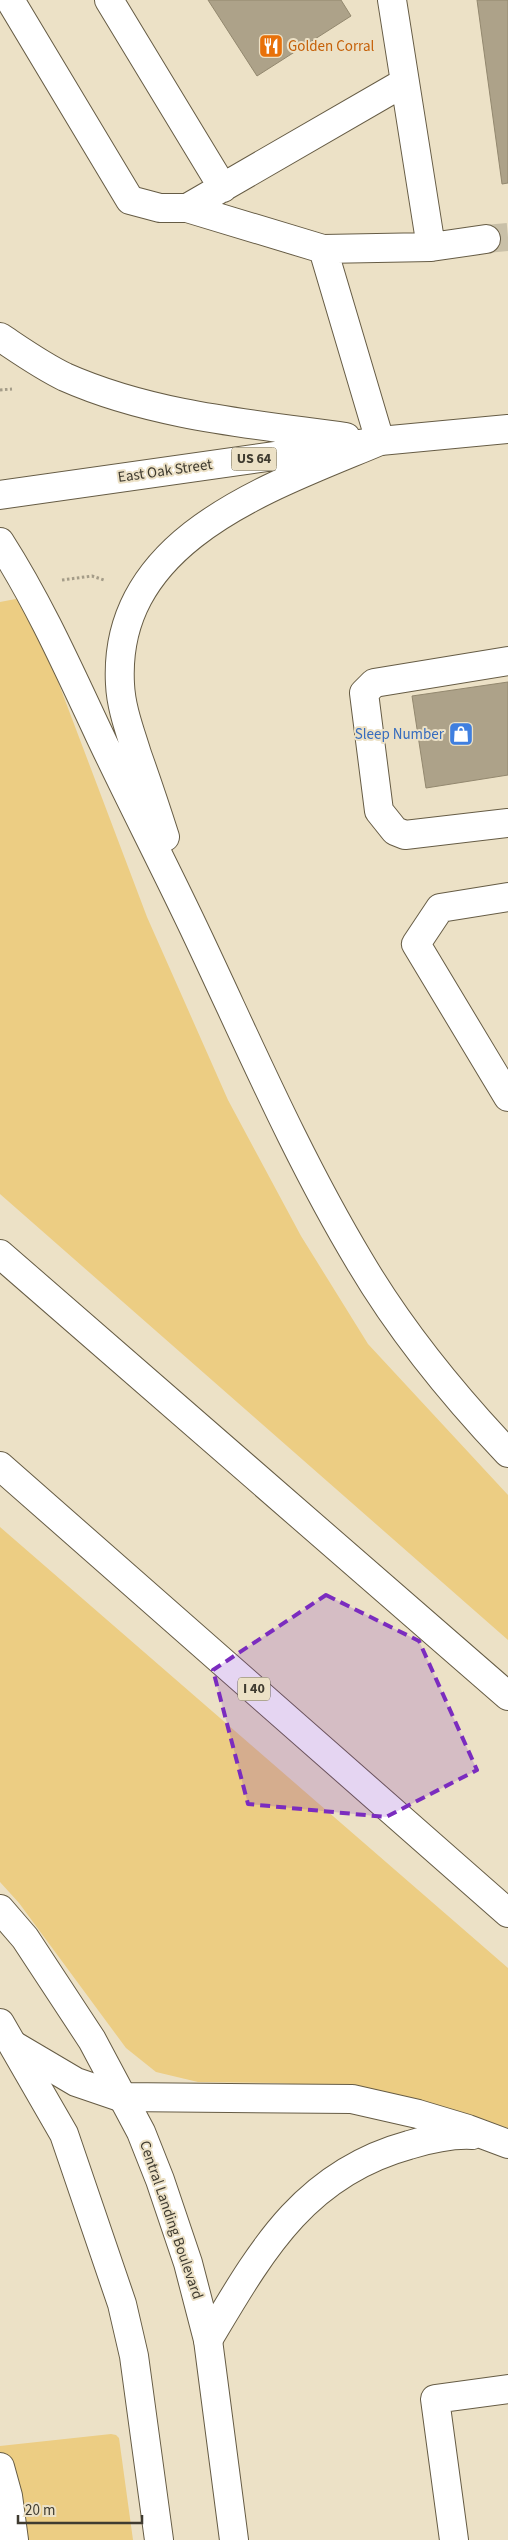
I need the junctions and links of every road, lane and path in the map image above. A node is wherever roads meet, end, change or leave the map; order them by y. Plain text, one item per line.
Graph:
1 (10, 0) edge
2 (109, 0) edge
3 (392, 0) edge
4 (405, 82) junction
5 (222, 188) junction
6 (187, 208) junction
7 (486, 239) tunnel mouth
8 (431, 247) junction
9 (323, 249) junction
10 (0, 337) edge
11 (508, 429) edge
12 (380, 441) junction
13 (0, 495) edge
14 (0, 542) edge
15 (59, 580) dead end
16 (104, 580) dead end
17 (508, 661) edge
18 (508, 822) edge
19 (508, 897) edge
20 (198, 938) junction
21 (508, 1097) edge
22 (0, 1254) edge
23 (508, 1453) edge
24 (0, 1466) edge
25 (508, 1696) edge
26 (0, 1909) edge
27 (508, 1913) edge
28 (0, 2023) edge
29 (15, 2046) junction
30 (120, 2097) junction
31 (508, 2144) edge
32 (208, 2340) junction
33 (508, 2389) edge
34 (0, 2467) edge
35 (14, 2540) edge
36 (160, 2540) edge
37 (234, 2540) edge
38 (454, 2540) edge

1 - 6 main road
2 - 5 main road
3 - 4 main road
4 - 5 main road
4 - 8 main road
5 - 6 main road
6 - 9 main road
7 - 8 main road
8 - 9 main road
9 - 12 main road
10 - 12 main road
11 - 12 main road, East Oak Street / US 64
12 - 13 main road, East Oak Street / US 64
12 - 20 main road
14 - 20 main road
15 - 16 path
17 - 18 main road
19 - 21 main road
20 - 23 main road
22 - 25 main road
24 - 27 main road, I 40
26 - 30 main road, Central Landing Boulevard
28 - 29 main road
29 - 30 main road
29 - 36 main road
30 - 31 main road
30 - 32 main road, Central Landing Boulevard
31 - 32 main road
32 - 37 main road, Central Landing Boulevard
33 - 38 main road
34 - 35 main road

